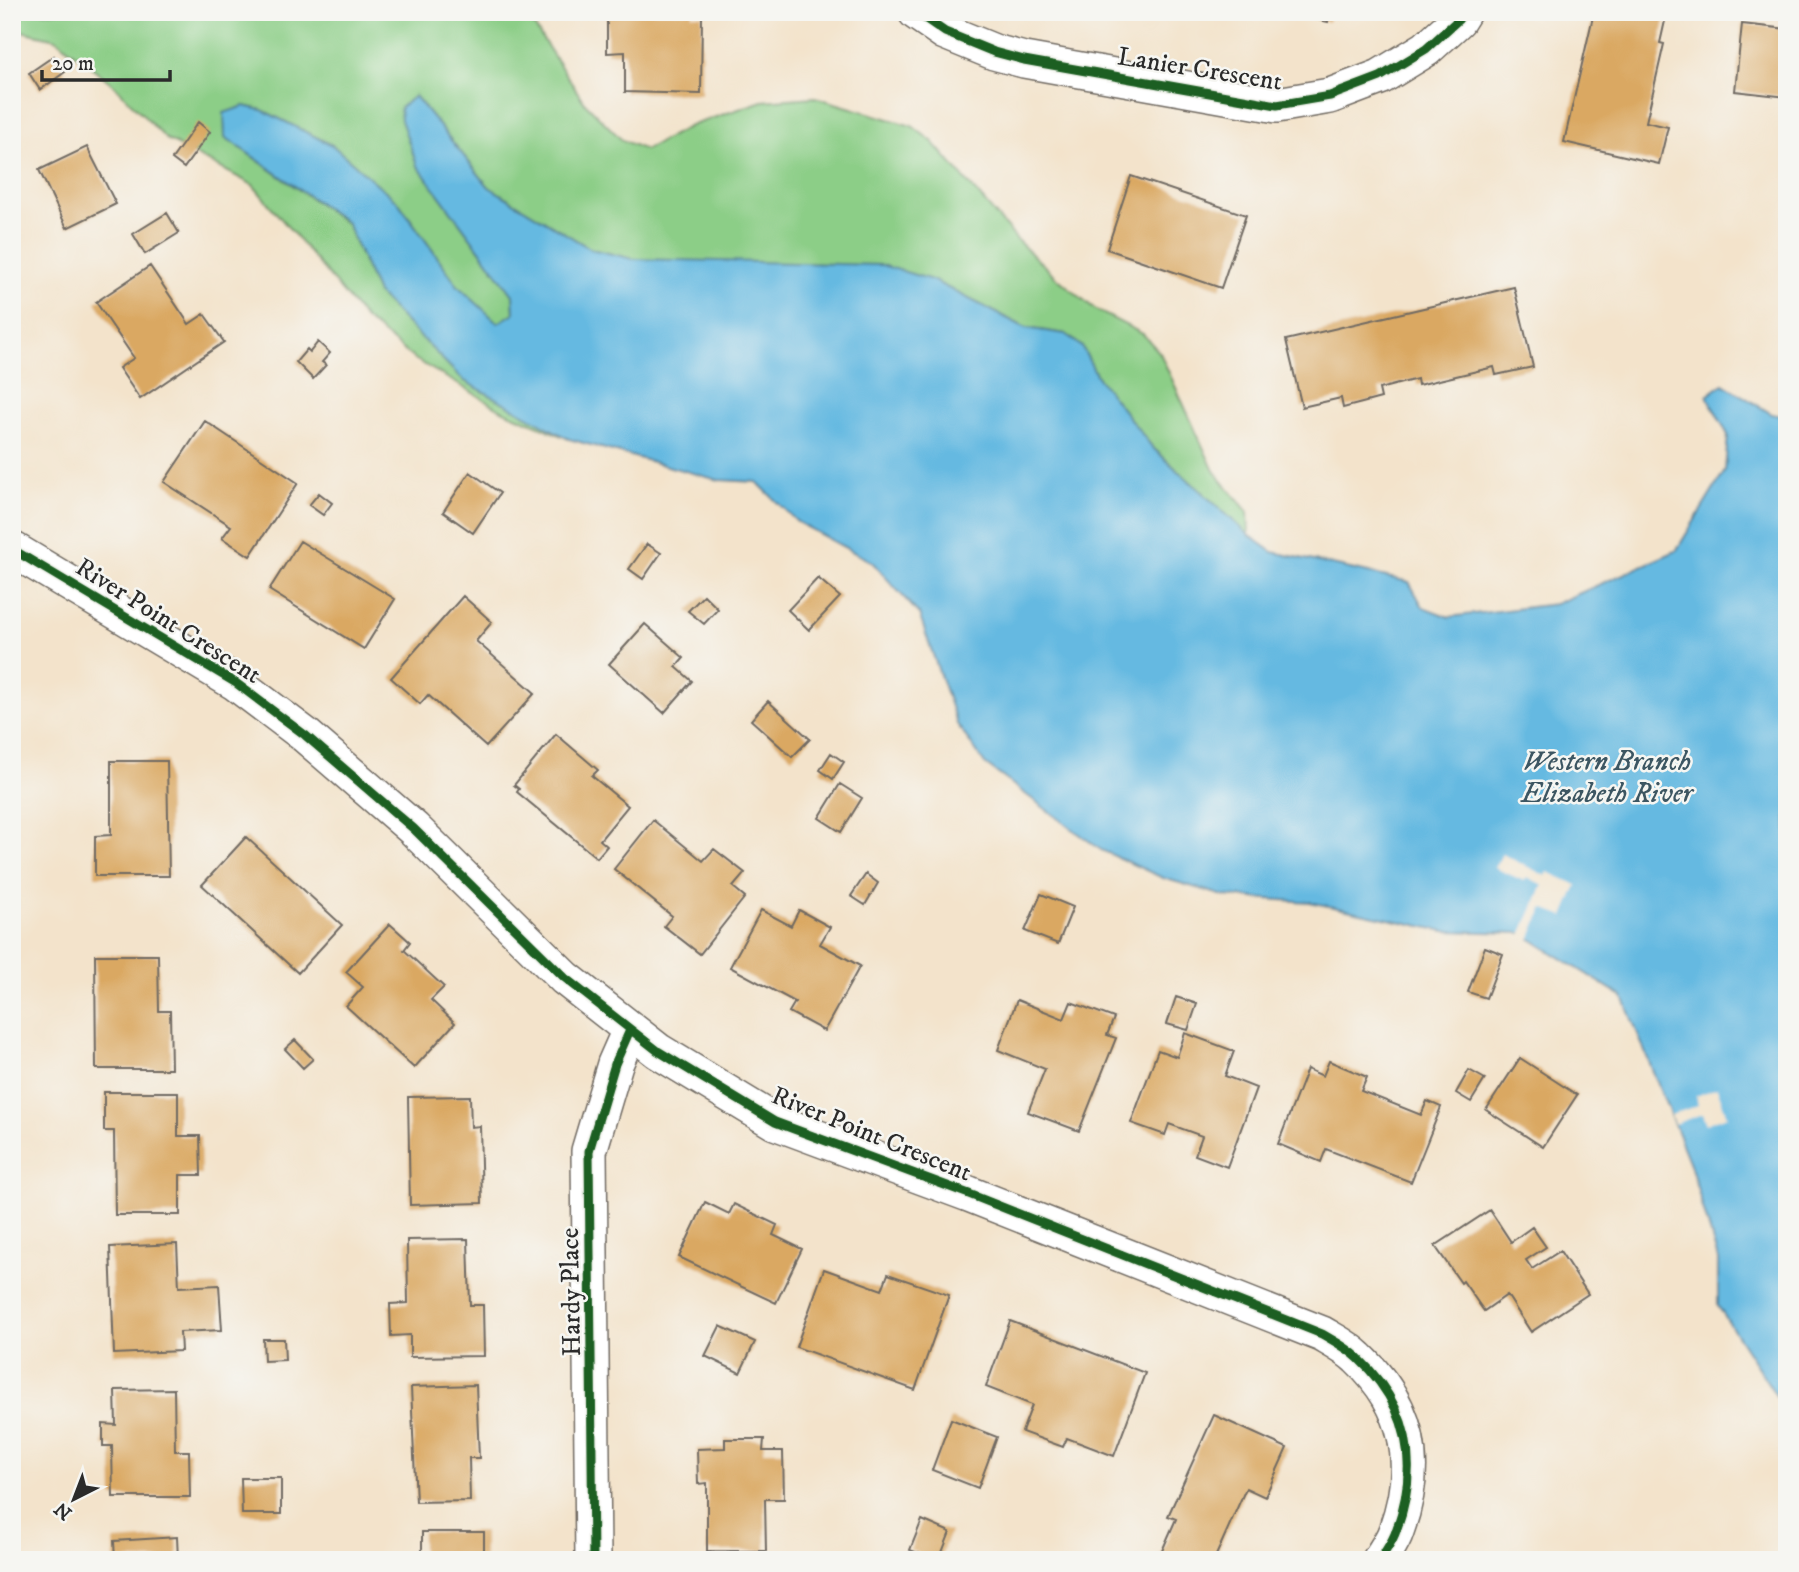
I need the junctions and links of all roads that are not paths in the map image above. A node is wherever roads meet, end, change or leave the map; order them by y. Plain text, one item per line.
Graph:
1 (916, 12) edge
2 (1462, 12) edge
3 (12, 549) edge
4 (630, 1030) junction
5 (593, 1560) edge
6 (1380, 1560) edge

1 - 2 street, Lanier Crescent
3 - 4 street, River Point Crescent
4 - 5 street, Hardy Place
4 - 6 street, River Point Crescent

